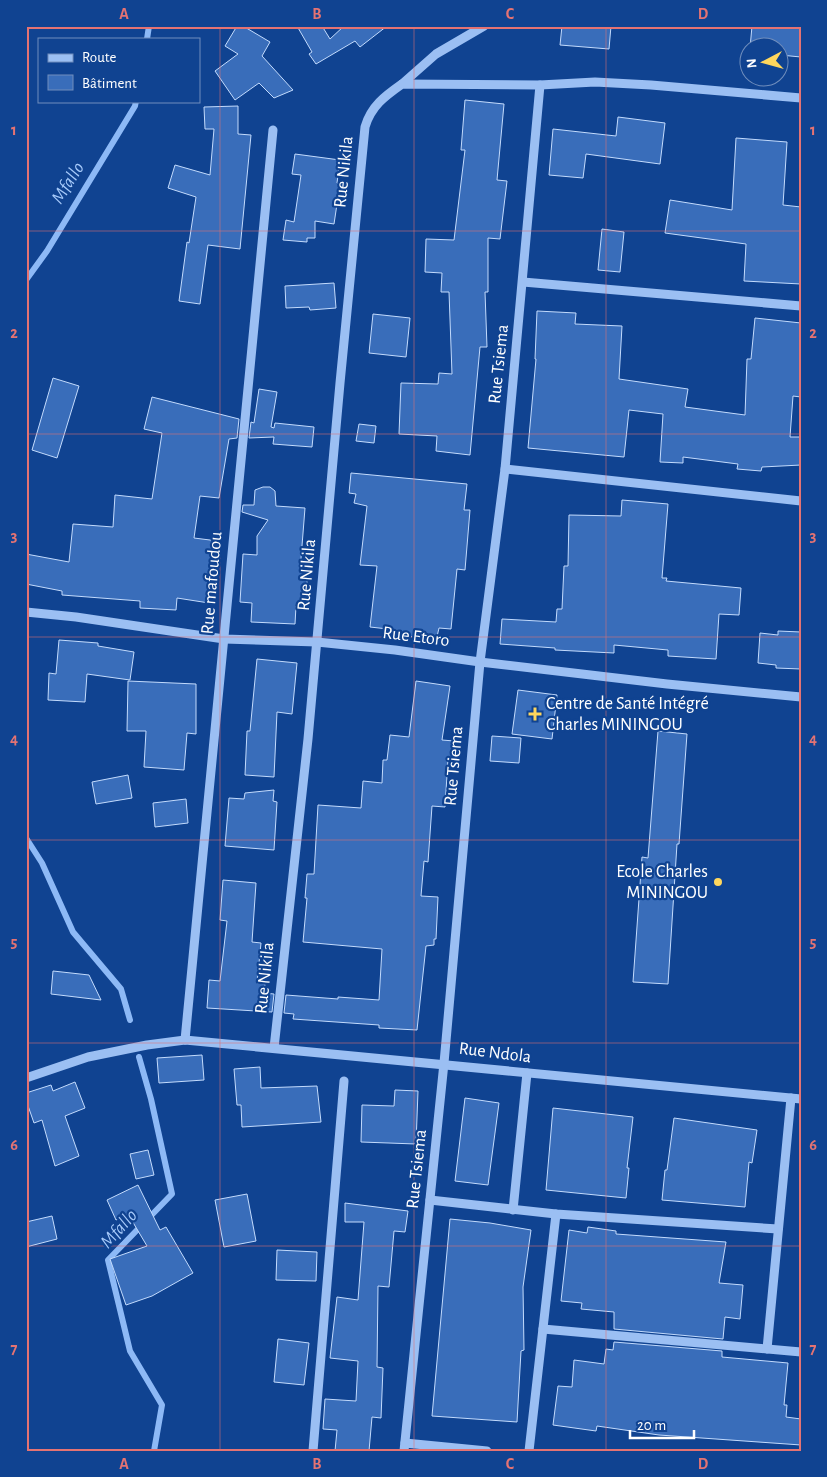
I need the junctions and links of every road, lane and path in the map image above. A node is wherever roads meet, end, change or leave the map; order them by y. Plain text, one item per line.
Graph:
1 (484, 26) edge
2 (402, 84) junction
3 (540, 85) junction
4 (801, 98) edge
5 (273, 130) dead end
6 (523, 282) junction
7 (801, 306) edge
8 (505, 469) junction
9 (801, 501) edge
10 (26, 612) edge
11 (224, 639) junction
12 (317, 642) junction
13 (480, 662) junction
14 (801, 696) edge
15 (185, 1040) junction
16 (274, 1048) junction
17 (444, 1064) junction
18 (527, 1073) junction
19 (26, 1078) edge
20 (344, 1081) dead end
21 (796, 1099) edge
22 (430, 1200) junction
23 (513, 1210) junction
24 (556, 1214) junction
25 (778, 1229) junction
26 (542, 1329) junction
27 (767, 1349) junction
28 (801, 1352) edge
29 (404, 1447) edge
30 (313, 1451) edge
31 (487, 1451) edge
32 (529, 1451) edge

1 - 2 street
2 - 3 street
2 - 12 street, Rue Nikila
3 - 4 street
3 - 6 street, Rue Tsiema
5 - 11 street, Rue mafoudou
6 - 7 street
6 - 8 street, Rue Tsiema
8 - 9 street
8 - 13 street, Rue Tsiema
10 - 11 street, Rue Etoro
11 - 12 street, Rue Etoro
11 - 15 street, Rue mafoudou
12 - 13 street, Rue Etoro
12 - 16 street, Rue Nikila
13 - 14 street, Rue Etoro
13 - 17 street, Rue Tsiema
15 - 16 street, Rue Ndola
15 - 19 street, Rue Ndola
16 - 17 street, Rue Ndola
17 - 18 street, Rue Ndola
17 - 22 street, Rue Tsiema
18 - 21 street, Rue Ndola
18 - 23 street
20 - 30 street
21 - 25 street
22 - 23 street
22 - 29 street, Rue Tsiema
23 - 24 street
24 - 25 street
24 - 26 street
25 - 27 street
26 - 27 street
26 - 32 street
27 - 28 street
29 - 31 street

